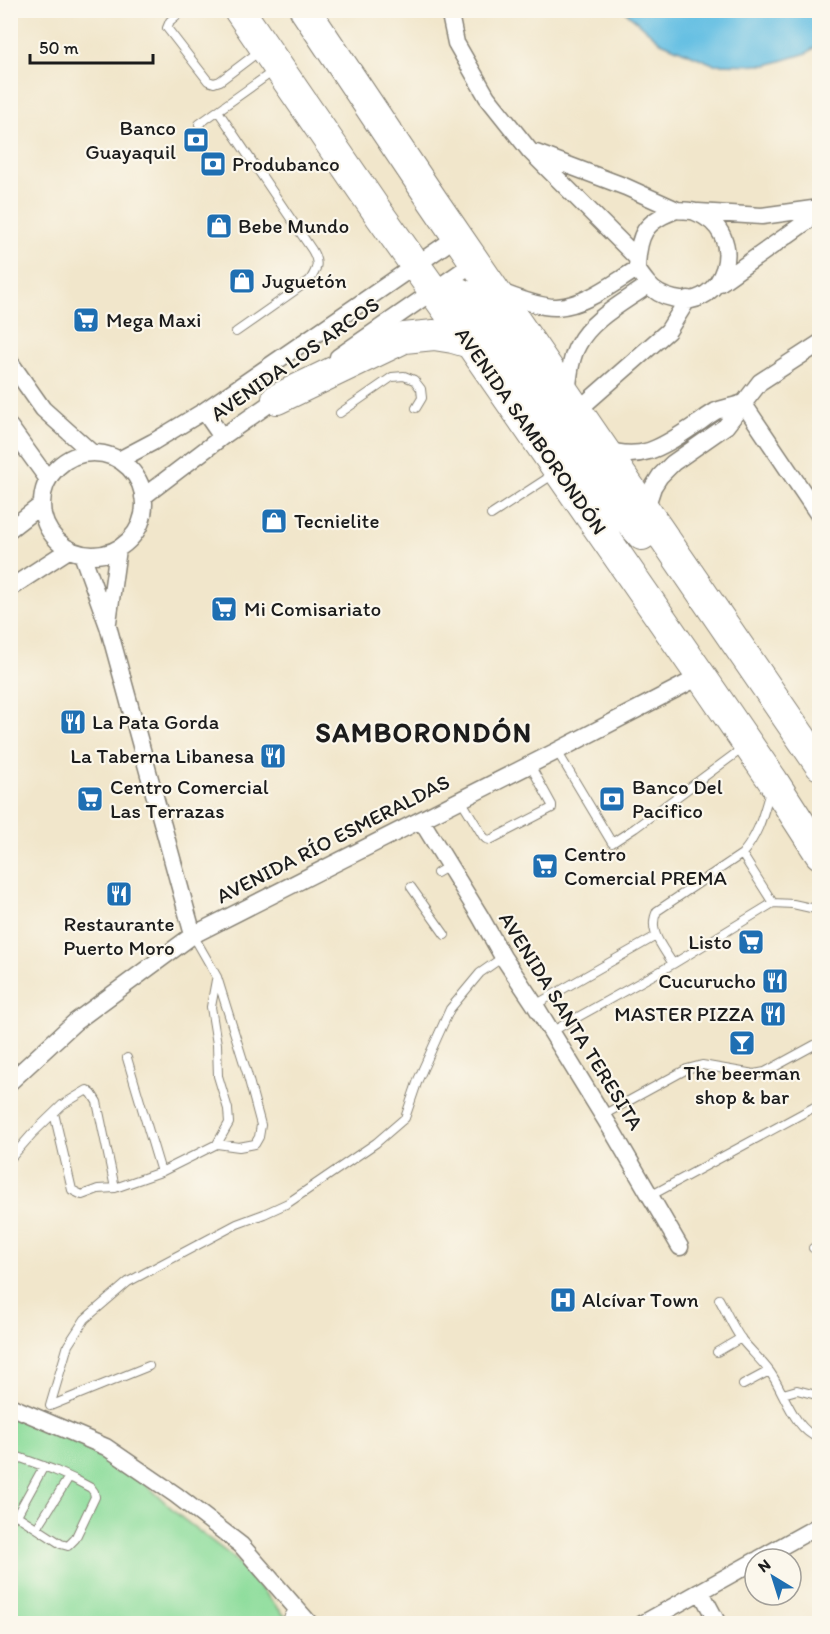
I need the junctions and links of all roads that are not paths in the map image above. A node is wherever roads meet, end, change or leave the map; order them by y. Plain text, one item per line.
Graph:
1 (183, 10) edge
2 (239, 10) edge
3 (305, 10) edge
4 (449, 10) edge
5 (271, 58) junction
6 (218, 111) junction
7 (199, 124) dead end
8 (530, 151) junction
9 (819, 210) edge
10 (686, 211) junction
11 (458, 236) junction
12 (476, 262) junction
13 (637, 263) junction
14 (415, 266) junction
15 (648, 285) junction
16 (715, 287) junction
17 (494, 290) junction
18 (688, 299) junction
19 (442, 302) junction
20 (236, 332) dead end
21 (470, 343) junction
22 (819, 343) edge
23 (10, 362) edge
24 (277, 399) junction
25 (572, 403) junction
26 (743, 403) junction
27 (416, 408) dead end
28 (204, 411) junction
29 (340, 413) dead end
30 (10, 427) edge
31 (222, 437) junction
32 (603, 448) junction
33 (91, 452) junction
34 (119, 460) junction
35 (559, 471) junction
36 (47, 478) junction
37 (143, 497) junction
38 (41, 505) junction
39 (645, 511) junction
40 (491, 515) dead end
41 (819, 517) edge
42 (10, 529) edge
43 (118, 549) junction
44 (76, 552) junction
45 (10, 588) edge
46 (108, 626) junction
47 (741, 649) junction
48 (701, 676) junction
49 (748, 745) junction
50 (557, 751) junction
51 (530, 765) junction
52 (819, 765) edge
53 (773, 782) junction
54 (461, 800) junction
55 (421, 820) junction
56 (742, 854) junction
57 (819, 854) edge
58 (411, 887) dead end
59 (773, 903) junction
60 (819, 910) edge
61 (194, 935) junction
62 (445, 935) dead end
63 (656, 936) junction
64 (503, 957) junction
65 (674, 964) junction
66 (217, 977) junction
67 (535, 1005) junction
68 (551, 1032) junction
69 (819, 1042) edge
70 (127, 1058) dead end
71 (10, 1082) edge
72 (819, 1104) edge
73 (54, 1113) junction
74 (603, 1116) junction
75 (217, 1144) junction
76 (10, 1160) edge
77 (161, 1172) junction
78 (115, 1188) junction
79 (650, 1196) junction
80 (680, 1246) dead end
81 (719, 1299) dead end
82 (741, 1338) junction
83 (717, 1352) dead end
84 (149, 1366) dead end
85 (769, 1371) junction
86 (743, 1385) dead end
87 (783, 1394) junction
88 (819, 1396) edge
89 (10, 1406) edge
90 (819, 1439) edge
91 (10, 1454) edge
92 (44, 1466) junction
93 (69, 1477) junction
94 (14, 1513) edge
95 (819, 1525) edge
96 (37, 1528) junction
97 (780, 1547) edge
98 (743, 1568) edge
99 (701, 1592) junction
100 (295, 1607) junction
101 (284, 1623) edge
102 (310, 1623) edge
103 (642, 1623) edge
104 (718, 1623) edge

1 - 5 lane
2 - 5 highway, AVENIDA SAMBORONDÓN
3 - 11 highway
4 - 8 street
5 - 6 lane
5 - 14 highway, AVENIDA SAMBORONDÓN
6 - 7 lane
6 - 20 lane
8 - 10 street
8 - 13 street
9 - 10 street
9 - 16 street
10 - 13 street
10 - 16 street
11 - 12 highway
11 - 14 street, AVENIDA LOS ARCOS
12 - 17 highway
12 - 19 street, AVENIDA LOS ARCOS
13 - 15 street
13 - 17 street
14 - 19 highway, AVENIDA SAMBORONDÓN
14 - 28 street, AVENIDA LOS ARCOS
15 - 18 street
15 - 25 street
16 - 18 street
17 - 25 highway
18 - 25 street
19 - 21 highway, AVENIDA SAMBORONDÓN
19 - 24 street, AVENIDA LOS ARCOS
19 - 47 highway
21 - 24 highway
21 - 35 highway, AVENIDA SAMBORONDÓN
22 - 26 street
23 - 33 street
24 - 31 street, AVENIDA LOS ARCOS
25 - 32 highway
26 - 32 street
26 - 39 street
26 - 41 street
27 - 29 lane
28 - 31 street
28 - 34 street, AVENIDA LOS ARCOS
30 - 36 street
31 - 37 street, AVENIDA LOS ARCOS
32 - 39 highway
33 - 34 street
33 - 36 street
34 - 37 street
35 - 40 lane
35 - 48 highway, AVENIDA SAMBORONDÓN
36 - 38 street
37 - 43 street
38 - 42 street
38 - 44 street
39 - 47 highway
43 - 44 street
43 - 46 street
44 - 45 street
44 - 46 street
46 - 61 street
47 - 52 highway
48 - 49 highway, AVENIDA SAMBORONDÓN
48 - 50 street, AVENIDA RÍO ESMERALDAS
49 - 50 lane
49 - 53 highway, AVENIDA SAMBORONDÓN
50 - 51 street, AVENIDA RÍO ESMERALDAS
51 - 54 street, AVENIDA RÍO ESMERALDAS
51 - 54 lane
53 - 56 lane
53 - 57 highway, AVENIDA SAMBORONDÓN
54 - 55 street, AVENIDA RÍO ESMERALDAS
55 - 61 street, AVENIDA RÍO ESMERALDAS
55 - 64 street, AVENIDA SANTA TERESITA
56 - 59 lane
56 - 63 lane
58 - 62 lane
59 - 60 lane
59 - 65 lane
61 - 66 lane
61 - 71 street, AVENIDA RÍO ESMERALDAS
63 - 65 lane
63 - 67 lane
64 - 67 street, AVENIDA SANTA TERESITA
64 - 84 lane
65 - 68 lane
66 - 75 lane
66 - 75 lane
67 - 68 street, AVENIDA SANTA TERESITA
68 - 74 street, AVENIDA SANTA TERESITA
69 - 74 lane
70 - 77 lane
72 - 79 lane
73 - 76 lane
73 - 78 lane
73 - 78 lane
74 - 79 street, AVENIDA SANTA TERESITA
75 - 77 lane
77 - 78 lane
79 - 80 street, AVENIDA SANTA TERESITA
81 - 82 lane
82 - 83 lane
82 - 85 lane
85 - 86 lane
85 - 87 lane
87 - 88 lane
87 - 90 lane
89 - 100 street
91 - 92 lane
92 - 93 lane
92 - 94 lane
93 - 96 lane
93 - 96 lane
94 - 96 lane
95 - 97 street
98 - 99 street
99 - 103 street
99 - 104 street
100 - 101 lane
100 - 102 street

